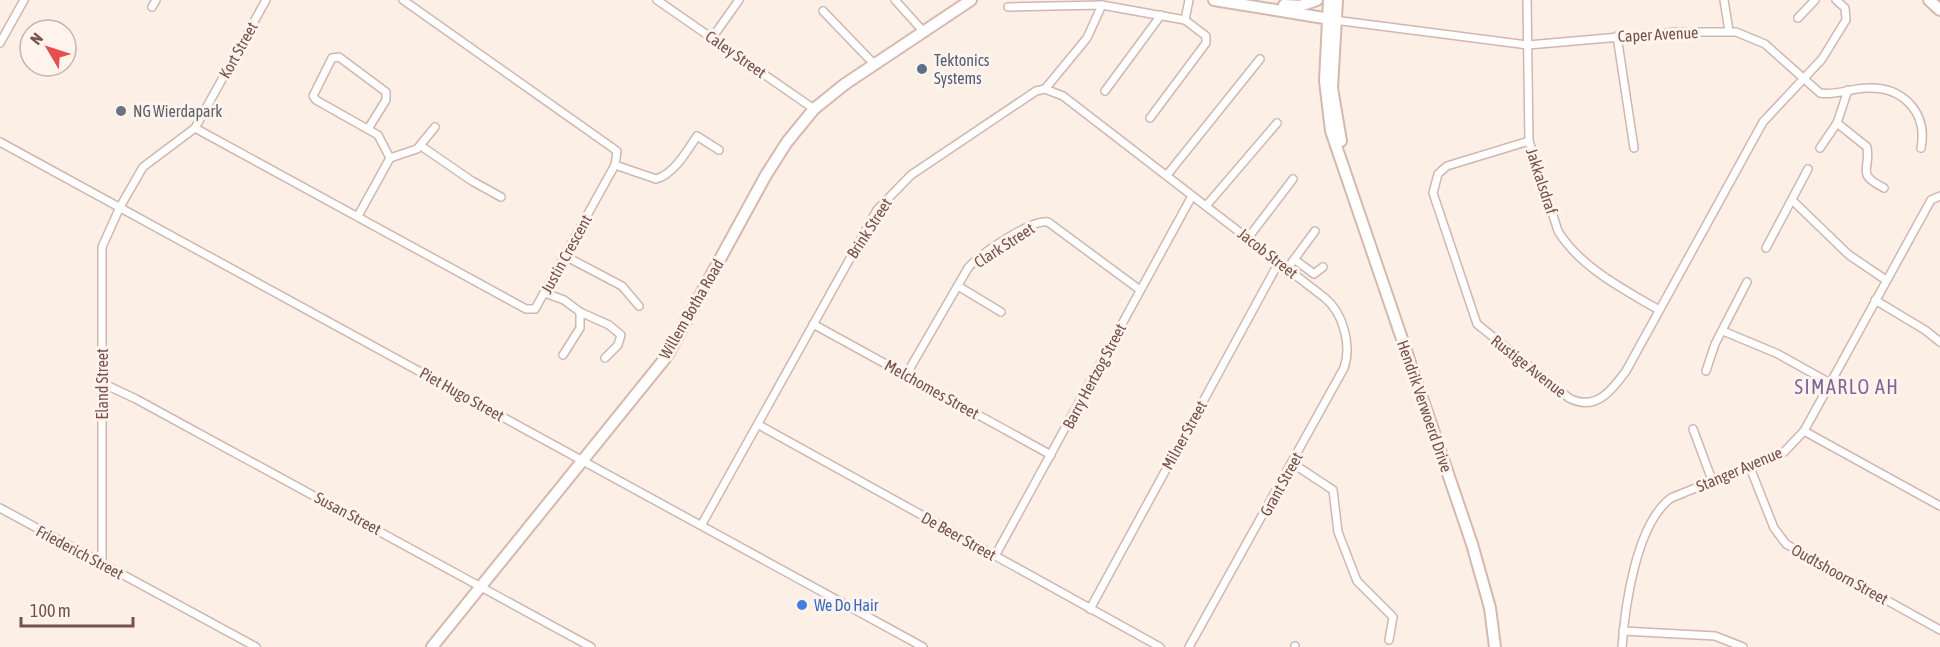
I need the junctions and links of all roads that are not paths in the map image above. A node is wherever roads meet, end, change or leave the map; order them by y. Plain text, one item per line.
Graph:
1 (24, 0) edge
2 (266, 0) edge
3 (403, 0) edge
4 (657, 0) edge
5 (739, 0) edge
6 (896, 0) edge
7 (971, 0) edge
8 (1189, 0) edge
9 (1215, 0) edge
10 (1317, 0) edge
11 (1329, 0) edge
12 (1336, 0) edge
13 (1527, 0) edge
14 (1724, 0) edge
15 (1815, 0) edge
16 (1836, 0) edge
17 (1929, 0) edge
18 (1102, 4) junction
19 (1008, 7) dead end
20 (1269, 7) junction
21 (1940, 10) edge
22 (824, 11) dead end
23 (1161, 15) junction
24 (1798, 18) dead end
25 (1330, 19) junction
26 (1185, 20) junction
27 (3, 29) edge
28 (922, 31) junction
29 (1729, 31) junction
30 (1617, 36) junction
31 (712, 38) junction
32 (0, 43) edge
33 (1528, 45) junction
34 (1260, 59) dead end
35 (874, 64) junction
36 (1802, 78) junction
37 (1045, 89) junction
38 (1848, 90) junction
39 (1105, 91) dead end
40 (814, 109) junction
41 (1150, 118) dead end
42 (1277, 123) dead end
43 (1837, 123) junction
44 (435, 127) dead end
45 (195, 128) junction
46 (368, 129) junction
47 (1529, 141) junction
48 (0, 142) edge
49 (421, 146) junction
50 (1634, 148) dead end
51 (1820, 148) dead end
52 (1921, 148) dead end
53 (719, 150) dead end
54 (390, 158) junction
55 (615, 165) junction
56 (1808, 169) dead end
57 (1167, 176) junction
58 (1293, 179) dead end
59 (1884, 188) dead end
60 (1192, 196) junction
61 (501, 197) dead end
62 (1936, 197) edge
63 (1792, 200) junction
64 (1206, 206) junction
65 (120, 207) junction
66 (358, 216) junction
67 (1315, 231) dead end
68 (1248, 238) junction
69 (1766, 248) dead end
70 (565, 256) junction
71 (1294, 259) junction
72 (1279, 262) junction
73 (1323, 267) dead end
74 (1287, 269) junction
75 (1886, 280) junction
76 (1747, 282) dead end
77 (958, 286) junction
78 (1140, 290) junction
79 (544, 293) junction
80 (1875, 300) junction
81 (639, 306) dead end
82 (1659, 310) junction
83 (580, 312) junction
84 (1001, 312) dead end
85 (1338, 315) joint
86 (813, 324) junction
87 (1723, 331) junction
88 (1940, 342) edge
89 (563, 355) dead end
90 (605, 358) dead end
91 (1706, 371) dead end
92 (906, 375) junction
93 (102, 383) junction
94 (1830, 383) junction
95 (759, 425) junction
96 (1693, 429) dead end
97 (1804, 431) junction
98 (1051, 455) junction
99 (583, 460) junction
100 (1292, 463) junction
101 (1749, 465) junction
102 (1712, 480) junction
103 (1940, 506) edge
104 (0, 508) edge
105 (702, 524) junction
106 (995, 556) junction
107 (102, 564) junction
108 (482, 586) junction
109 (1090, 609) junction
110 (1940, 630) edge
111 (1623, 631) junction
112 (1389, 640) dead end
113 (256, 647) edge
114 (432, 647) edge
115 (591, 647) edge
116 (923, 647) edge
117 (1160, 647) edge
118 (1189, 647) edge
119 (1495, 647) edge
120 (1622, 647) edge
121 (1743, 647) edge

1 - 27 street
2 - 45 street, Kort Street
3 - 55 street
4 - 31 street, Caley Street
5 - 31 street
6 - 28 street
7 - 28 street, Willem Botha Road
8 - 26 street
9 - 20 street
10 - 20 street
11 - 25 street, Hendrik Verwoerd Drive
12 - 25 street, Hendrik Verwoerd Drive
13 - 33 street, Jakkalsdraf
14 - 29 street
15 - 24 street
16 - 36 street, Rustige Avenue
17 - 21 street
18 - 19 street
18 - 23 street
18 - 37 street
20 - 25 street
22 - 35 street
23 - 26 street
23 - 39 street
25 - 33 street, Caper Avenue
25 - 119 street, Hendrik Verwoerd Drive
26 - 41 street
27 - 32 street
28 - 35 street, Willem Botha Road
29 - 30 street, Caper Avenue
29 - 36 street, Caper Avenue
30 - 33 street, Caper Avenue
30 - 50 street
31 - 40 street, Caley Street
33 - 47 street, Jakkalsdraf
34 - 57 street
35 - 40 street, Willem Botha Road
36 - 38 street, Caper Avenue
36 - 82 street, Rustige Avenue
37 - 57 street
37 - 86 street, Brink Street
38 - 43 street
38 - 52 street, Caper Avenue
40 - 99 street, Willem Botha Road
42 - 64 street
43 - 51 street
43 - 59 street
44 - 49 street
45 - 65 street, Kort Street
45 - 66 street, Justin Crescent
46 - 46 street
46 - 54 street
47 - 82 street, Jakkalsdraf
47 - 82 street, Rustige Avenue
48 - 65 street, Piet Hugo Street
49 - 54 street
49 - 61 street
53 - 55 street
54 - 66 street
55 - 70 street, Justin Crescent
56 - 63 street
57 - 60 street
58 - 68 street
60 - 64 street, Jacob Street
60 - 78 street, Barry Hertzog Street
62 - 75 street, Stanger Avenue
63 - 69 street
63 - 75 street
64 - 68 street, Jacob Street
65 - 93 street, Eland Street
65 - 99 street, Piet Hugo Street
66 - 79 street, Justin Crescent
67 - 71 street
68 - 72 street, Jacob Street
70 - 79 street, Justin Crescent
70 - 81 street
71 - 73 street
71 - 74 street
72 - 74 street, Jacob Street
72 - 109 street, Milner Street
74 - 85 street, Jacob Street
75 - 80 street, Stanger Avenue
76 - 87 street
77 - 78 street, Clark Street
77 - 84 street
77 - 92 street, Clark Street
78 - 98 street, Barry Hertzog Street
79 - 83 street
80 - 88 street
80 - 94 street, Stanger Avenue
83 - 89 street
83 - 90 street
85 - 100 street, Grant Street
86 - 92 street, Melchomes Street
86 - 95 street, Brink Street
87 - 91 street
87 - 94 street
92 - 98 street, Melchomes Street
93 - 107 street, Eland Street
93 - 108 street, Susan Street
94 - 97 street, Stanger Avenue
95 - 105 street, Brink Street
95 - 106 street, De Beer Street
96 - 102 street
97 - 101 street, Stanger Avenue
97 - 103 street
98 - 106 street, Barry Hertzog Street
99 - 105 street, Piet Hugo Street
99 - 108 street, Willem Botha Road
100 - 112 street
100 - 118 street, Grant Street
101 - 102 street, Stanger Avenue
101 - 110 street, Oudtshoorn Street
102 - 111 street, Stanger Avenue
104 - 107 street, Friederich Street
105 - 116 street, Piet Hugo Street
106 - 109 street, De Beer Street
107 - 113 street, Friederich Street
108 - 114 street, Willem Botha Road
108 - 115 street, Susan Street
109 - 117 street, De Beer Street
111 - 120 street, Stanger Avenue
111 - 121 street

